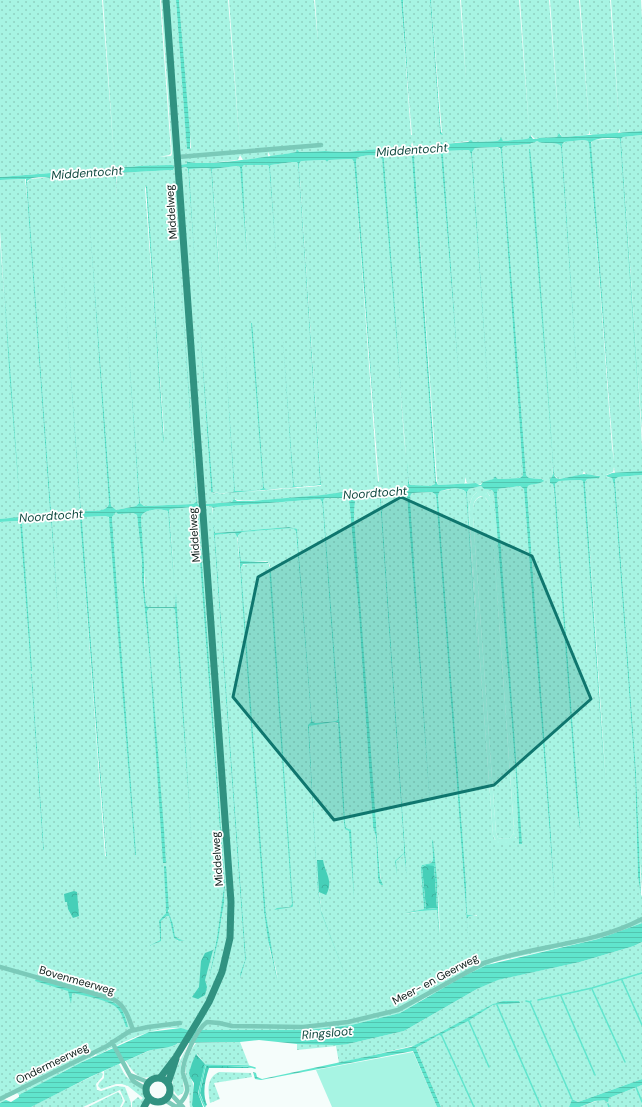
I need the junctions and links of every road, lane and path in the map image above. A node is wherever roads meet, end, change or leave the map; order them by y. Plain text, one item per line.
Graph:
1 (166, 0) edge
2 (321, 145) dead end
3 (178, 157) junction
4 (642, 919) edge
5 (0, 967) edge
6 (180, 1023) dead end
7 (132, 1030) junction
8 (114, 1044) junction
9 (188, 1044) junction
10 (176, 1057) junction
11 (160, 1078) junction
12 (168, 1083) junction
13 (147, 1085) junction
14 (170, 1093) junction
15 (0, 1098) edge
16 (165, 1100) junction
17 (152, 1102) edge
18 (179, 1106) edge
19 (144, 1107) edge

1 - 3 main road, Middelweg
2 - 3 street
3 - 9 main road, Middelweg
4 - 9 street, Meer- en Geerweg
5 - 7 street, Bovenmeerweg
6 - 7 street
7 - 8 street
8 - 13 street
8 - 15 street, Ondermeerweg
9 - 10 main road, Middelweg
9 - 18 street, Meer- en Geerweg
10 - 11 main road, Middelweg
10 - 12 main road, Middelweg
11 - 12 main road
11 - 13 main road
12 - 14 main road
13 - 17 main road
14 - 16 main road
14 - 18 street
16 - 17 main road
16 - 18 street
17 - 19 main road

